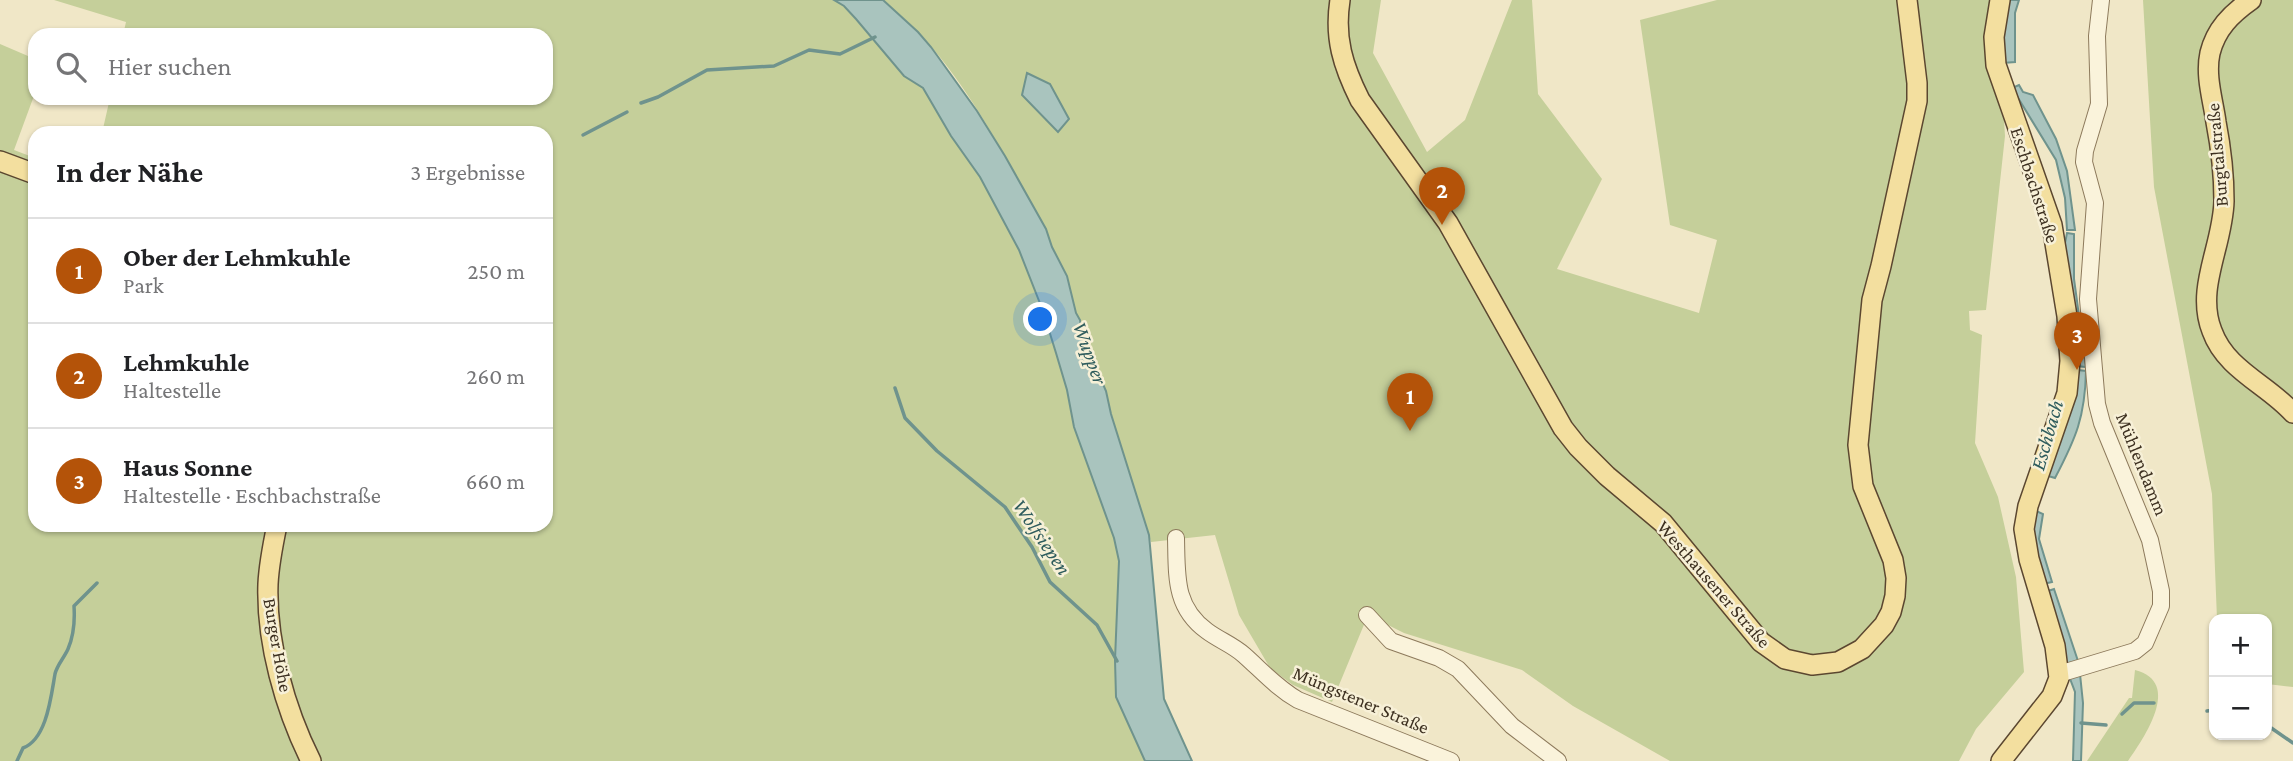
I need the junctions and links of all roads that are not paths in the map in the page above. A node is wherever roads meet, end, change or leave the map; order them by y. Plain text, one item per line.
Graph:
1 (1340, 0) edge
2 (1907, 0) edge
3 (2000, 0) edge
4 (2101, 0) edge
5 (2251, 0) edge
6 (0, 161) edge
7 (28, 171) edge
8 (2293, 413) edge
9 (276, 532) edge
10 (1176, 538) dead end
11 (1367, 615) dead end
12 (2069, 671) junction
13 (312, 761) edge
14 (1451, 761) edge
15 (1558, 761) edge
16 (2001, 761) edge

1 - 2 main road, Westhausener Straße
3 - 12 main road, Eschbachstraße
4 - 12 street, Mühlendamm
5 - 8 main road, Burgtalstraße
6 - 7 main road
9 - 13 main road, Burger Höhe
10 - 14 street, Müngstener Straße
11 - 15 street
12 - 16 main road

